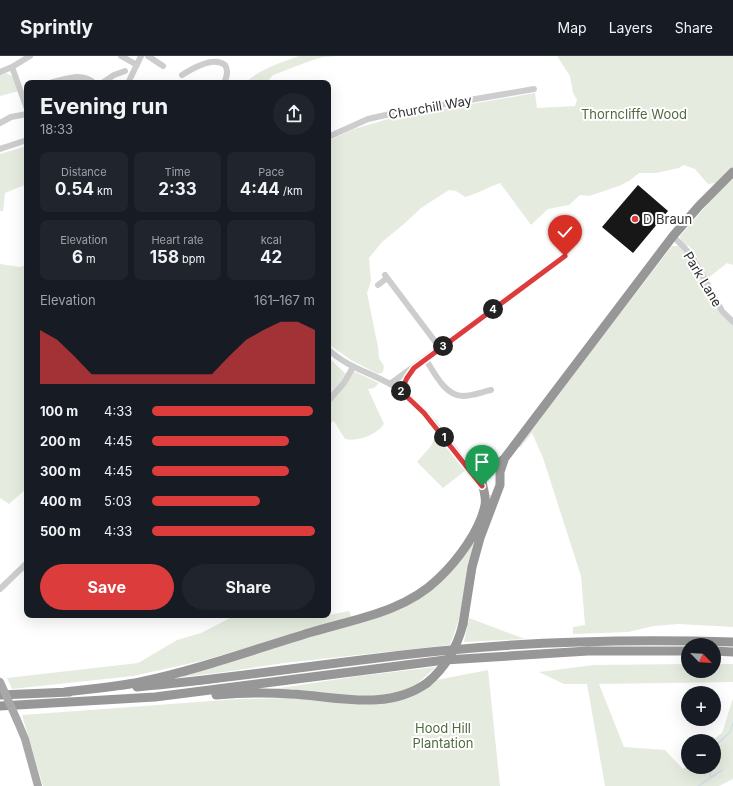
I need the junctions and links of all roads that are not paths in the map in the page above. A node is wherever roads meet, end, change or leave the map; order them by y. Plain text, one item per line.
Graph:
1 (30, 56) edge
2 (121, 56) edge
3 (141, 56) edge
4 (148, 56) edge
5 (221, 58) edge
6 (137, 65) junction
7 (163, 66) dead end
8 (12, 67) junction
9 (125, 71) dead end
10 (0, 72) edge
11 (182, 75) dead end
12 (65, 80) edge
13 (88, 80) edge
14 (106, 80) edge
15 (130, 80) edge
16 (226, 80) edge
17 (534, 89) dead end
18 (24, 90) edge
19 (24, 115) edge
20 (0, 123) edge
21 (331, 136) edge
22 (24, 141) edge
23 (0, 149) edge
24 (733, 172) edge
25 (673, 236) junction
26 (565, 256) dead end
27 (378, 285) dead end
28 (733, 322) edge
29 (440, 348) junction
30 (331, 351) edge
31 (426, 360) junction
32 (353, 367) junction
33 (414, 368) junction
34 (390, 384) junction
35 (491, 390) dead end
36 (401, 391) junction
37 (331, 398) edge
38 (504, 459) junction
39 (471, 470) junction
40 (487, 474) junction
41 (500, 478) junction
42 (483, 488) junction
43 (499, 488) junction
44 (24, 566) edge
45 (0, 589) edge
46 (733, 642) edge
47 (681, 651) edge
48 (721, 651) edge
49 (733, 652) edge
50 (0, 682) edge
51 (65, 692) junction
52 (0, 695) edge
53 (155, 697) junction
54 (0, 706) edge
55 (38, 786) edge

1 - 8 street
2 - 6 street
3 - 6 street
4 - 7 street
5 - 11 street
5 - 16 street
6 - 15 street
8 - 10 street
8 - 18 street
9 - 14 street
12 - 13 street
17 - 21 street, Churchill Way
19 - 20 street
22 - 23 street
24 - 25 highway
25 - 28 street, Park Lane
25 - 38 highway
26 - 29 street
27 - 29 street
29 - 31 street
30 - 32 street
31 - 33 street
31 - 35 street
32 - 34 street
32 - 37 street
33 - 34 street
33 - 36 street
34 - 36 street
36 - 39 street
38 - 40 highway
38 - 41 highway
39 - 40 street
39 - 42 street
40 - 41 highway
40 - 42 highway
41 - 43 highway
42 - 43 highway
42 - 51 highway
43 - 53 highway, bridge
44 - 45 street
46 - 51 highway
47 - 53 highway
48 - 49 highway
50 - 55 main road, bridge
51 - 52 highway
53 - 54 highway

